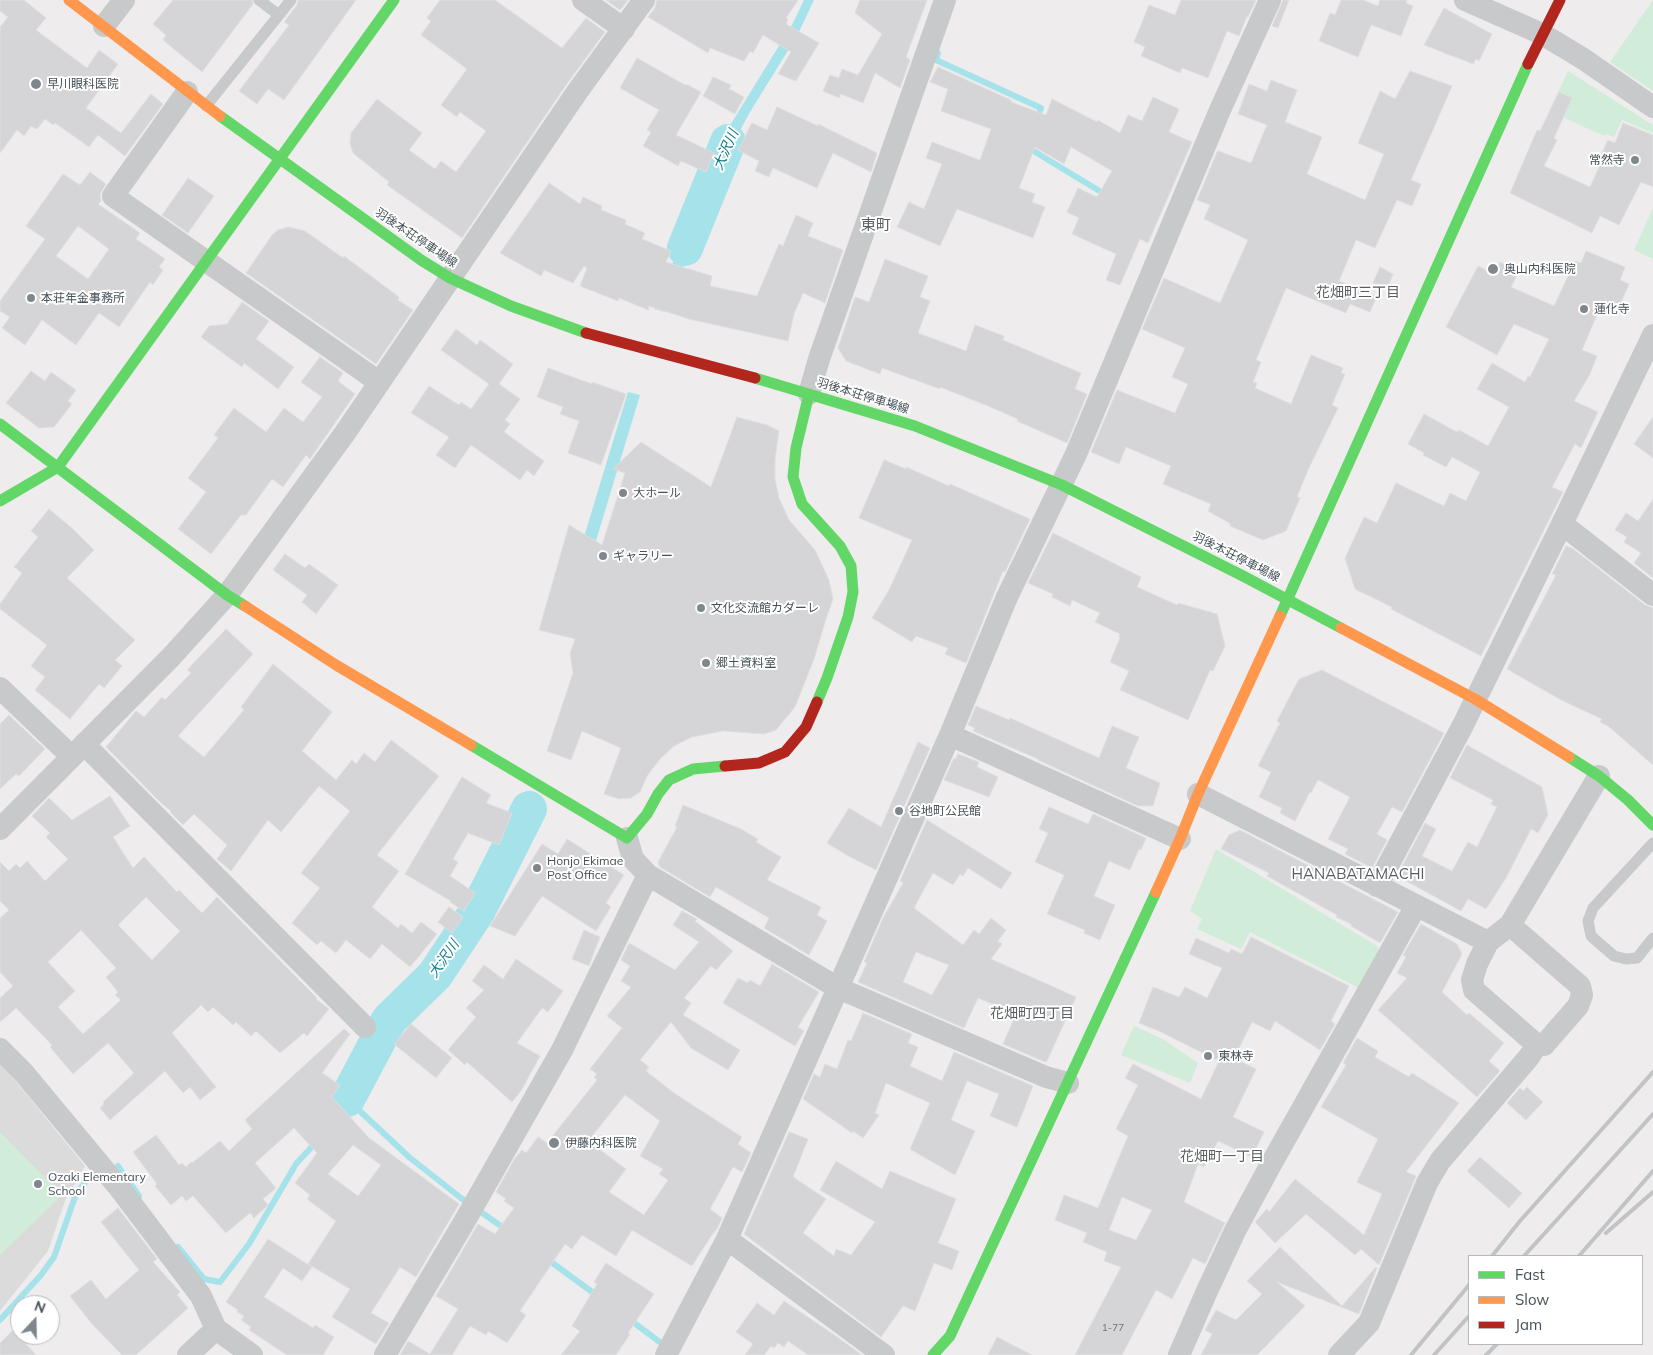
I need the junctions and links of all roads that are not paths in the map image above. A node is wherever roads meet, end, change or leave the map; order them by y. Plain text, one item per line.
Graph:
1 (69, 0) edge
2 (124, 0) edge
3 (259, 0) edge
4 (291, 0) edge
5 (394, 0) edge
6 (584, 0) edge
7 (644, 0) edge
8 (945, 0) edge
9 (1270, 0) edge
10 (1465, 0) edge
11 (1560, 0) edge
12 (279, 15) junction
13 (104, 26) junction
14 (624, 29) junction
15 (1542, 34) junction
16 (187, 92) junction
17 (206, 106) junction
18 (1653, 107) edge
19 (279, 158) junction
20 (205, 261) junction
21 (450, 278) junction
22 (1653, 335) edge
23 (379, 382) junction
24 (809, 394) junction
25 (0, 424) edge
26 (58, 467) junction
27 (1062, 485) junction
28 (0, 501) edge
29 (1562, 524) junction
30 (227, 595) junction
31 (1653, 595) edge
32 (1288, 600) junction
33 (0, 688) edge
34 (1474, 699) junction
35 (950, 735) junction
36 (78, 750) junction
37 (1599, 776) junction
38 (1198, 794) junction
39 (1653, 825) edge
40 (0, 829) edge
41 (627, 838) junction
42 (1180, 839) junction
43 (1653, 843) edge
44 (648, 875) junction
45 (1378, 886) junction
46 (1416, 906) junction
47 (1510, 925) junction
48 (1653, 938) edge
49 (1488, 942) junction
50 (838, 988) junction
51 (365, 1026) dead end
52 (1537, 1045) junction
53 (0, 1048) edge
54 (1068, 1083) junction
55 (727, 1239) junction
56 (216, 1329) junction
57 (671, 1346) edge
58 (188, 1355) edge
59 (252, 1355) edge
60 (385, 1355) edge
61 (884, 1355) edge
62 (933, 1355) edge
63 (1179, 1355) edge
64 (1339, 1355) edge

1 - 13 street, 羽後本荘停車場線
2 - 13 street
3 - 12 lane
4 - 12 lane
5 - 19 street
6 - 14 street
7 - 14 street
8 - 24 street
9 - 27 street
10 - 15 street
11 - 15 street
12 - 17 lane
13 - 16 street, 羽後本荘停車場線
14 - 21 street
15 - 18 street
15 - 32 street
16 - 17 street, 羽後本荘停車場線
16 - 20 street
17 - 19 street, 羽後本荘停車場線
19 - 20 street
19 - 21 street, 羽後本荘停車場線
20 - 23 street
20 - 26 street
21 - 23 street
21 - 24 street, 羽後本荘停車場線
22 - 29 street
23 - 30 street
24 - 27 street, 羽後本荘停車場線
24 - 41 street
25 - 26 street
26 - 28 street
26 - 30 street
27 - 32 street, 羽後本荘停車場線
27 - 35 street
29 - 31 street
29 - 34 street
30 - 36 street
30 - 41 street
32 - 34 street, 羽後本荘停車場線
32 - 38 street
33 - 36 street
34 - 37 street, 羽後本荘停車場線
34 - 45 street
35 - 42 street
35 - 50 street
36 - 40 street
36 - 51 street
37 - 39 street, 羽後本荘停車場線
37 - 47 street
38 - 42 street
38 - 45 street
41 - 44 street
42 - 54 street
43 - 48 lane
44 - 50 street
44 - 60 street
45 - 46 street
46 - 49 street
46 - 63 street
47 - 49 street
47 - 52 street
49 - 52 street
50 - 54 street
50 - 55 street
52 - 64 street
53 - 56 street
54 - 62 street
55 - 57 street
55 - 61 street
56 - 58 street
56 - 59 street

